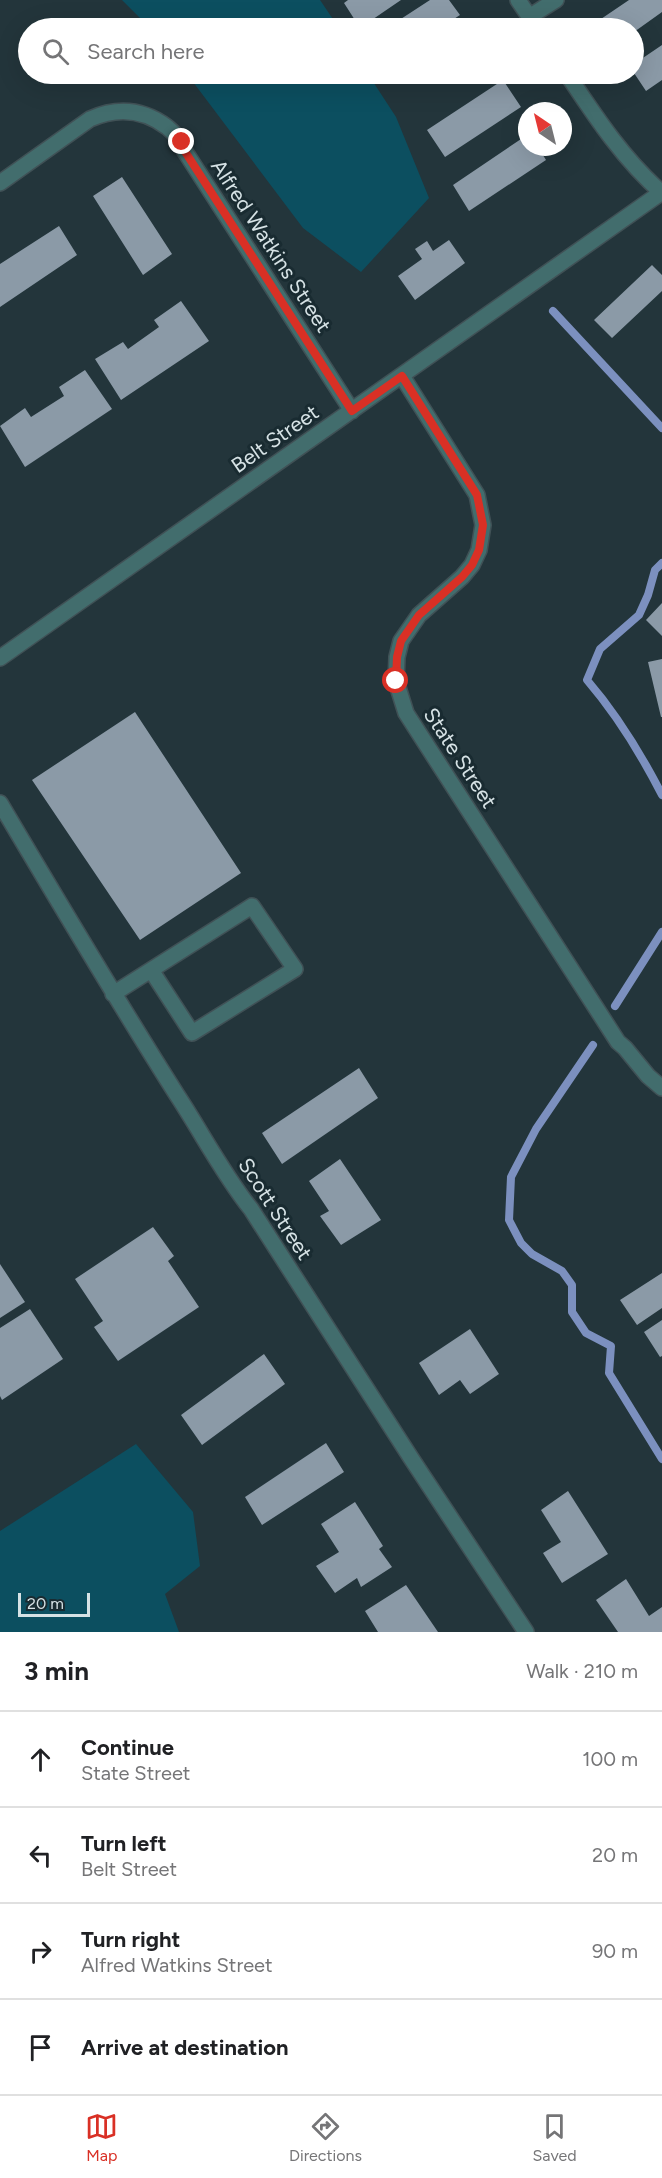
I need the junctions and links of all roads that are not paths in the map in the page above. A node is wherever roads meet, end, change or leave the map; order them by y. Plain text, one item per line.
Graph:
1 (518, 0) edge
2 (556, 0) edge
3 (530, 18) edge
4 (538, 18) edge
5 (574, 84) edge
6 (0, 183) edge
7 (662, 192) edge
8 (402, 376) junction
9 (352, 411) junction
10 (0, 658) edge
11 (0, 803) edge
12 (151, 970) junction
13 (113, 994) junction
14 (662, 1088) edge
15 (526, 1632) edge

1 - 3 street
2 - 4 street
5 - 7 street
6 - 9 street, Alfred Watkins Street
7 - 8 street, Belt Street
8 - 9 street, Belt Street
8 - 14 street, State Street
9 - 10 street, Belt Street
11 - 13 street, Scott Street
12 - 12 street
12 - 13 street
13 - 15 street, Scott Street

